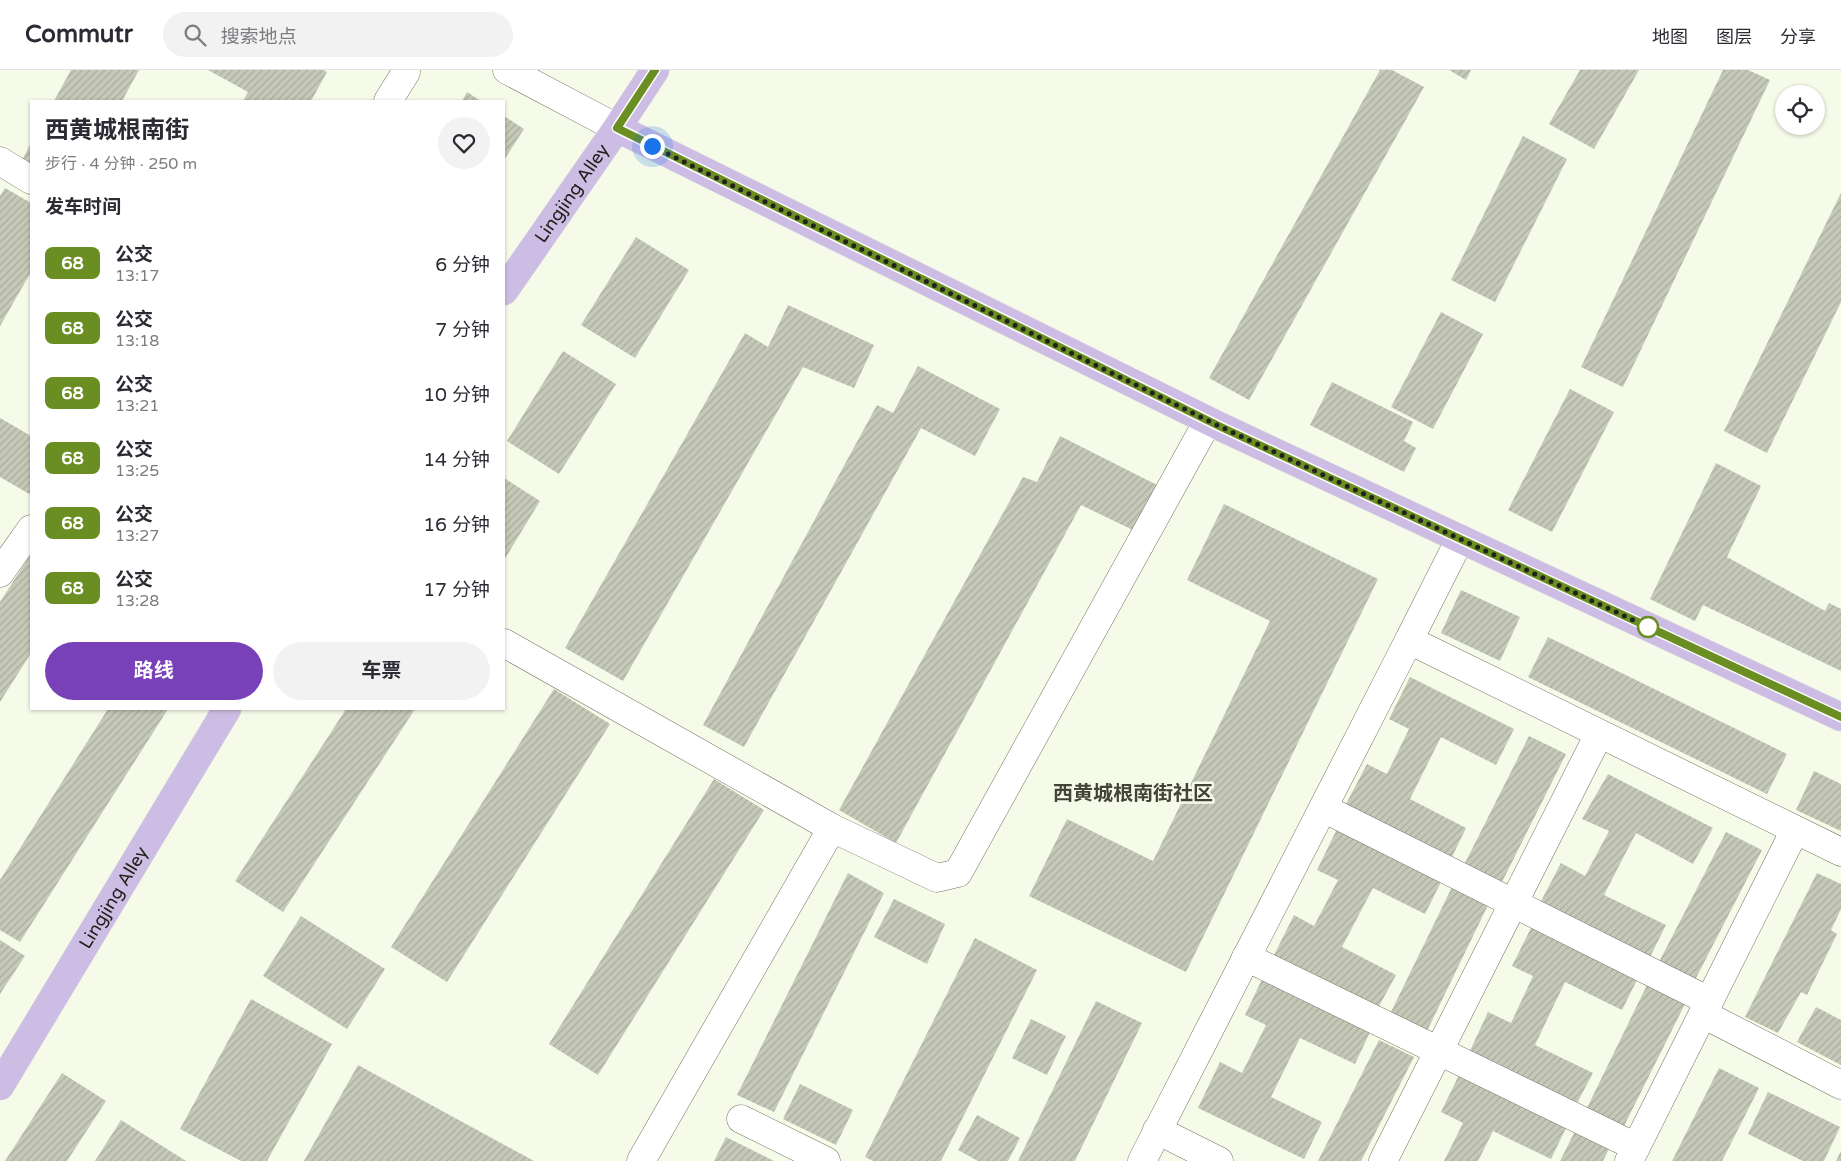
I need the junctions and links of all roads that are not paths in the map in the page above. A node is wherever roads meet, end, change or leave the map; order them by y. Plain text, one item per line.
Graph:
1 (507, 70) edge
2 (655, 70) edge
3 (406, 72) dead end
4 (389, 100) edge
5 (617, 128) junction
6 (0, 161) edge
7 (30, 179) edge
8 (505, 290) edge
9 (1208, 421) junction
10 (30, 530) edge
11 (1460, 539) junction
12 (0, 573) edge
13 (1408, 640) junction
14 (505, 644) edge
15 (226, 710) edge
16 (1841, 716) edge
17 (1599, 734) junction
18 (1323, 808) junction
19 (832, 828) junction
20 (1795, 830) junction
21 (1841, 852) edge
22 (1514, 903) junction
23 (1246, 956) junction
24 (1706, 1008) junction
25 (1439, 1051) junction
26 (0, 1086) edge
27 (1841, 1086) edge
28 (741, 1119) dead end
29 (1157, 1130) junction
30 (1633, 1154) edge
31 (641, 1161) edge
32 (826, 1161) edge
33 (1142, 1161) edge
34 (1219, 1161) edge
35 (1383, 1161) edge

1 - 5 street
2 - 5 main road, Lingjing Alley
3 - 4 street
5 - 8 main road, Lingjing Alley
5 - 9 main road
6 - 7 street
9 - 11 main road
9 - 19 street
10 - 12 street
11 - 13 street
11 - 16 main road
13 - 17 street
13 - 18 street
14 - 19 street
15 - 26 main road, Lingjing Alley
17 - 20 street
17 - 22 street
18 - 22 street
18 - 23 street
19 - 31 street
20 - 21 street
20 - 24 street
22 - 24 street
22 - 25 street
23 - 25 street
23 - 29 street
24 - 27 street
24 - 30 street
25 - 30 street
25 - 35 street
28 - 32 street
29 - 33 street
29 - 34 street

